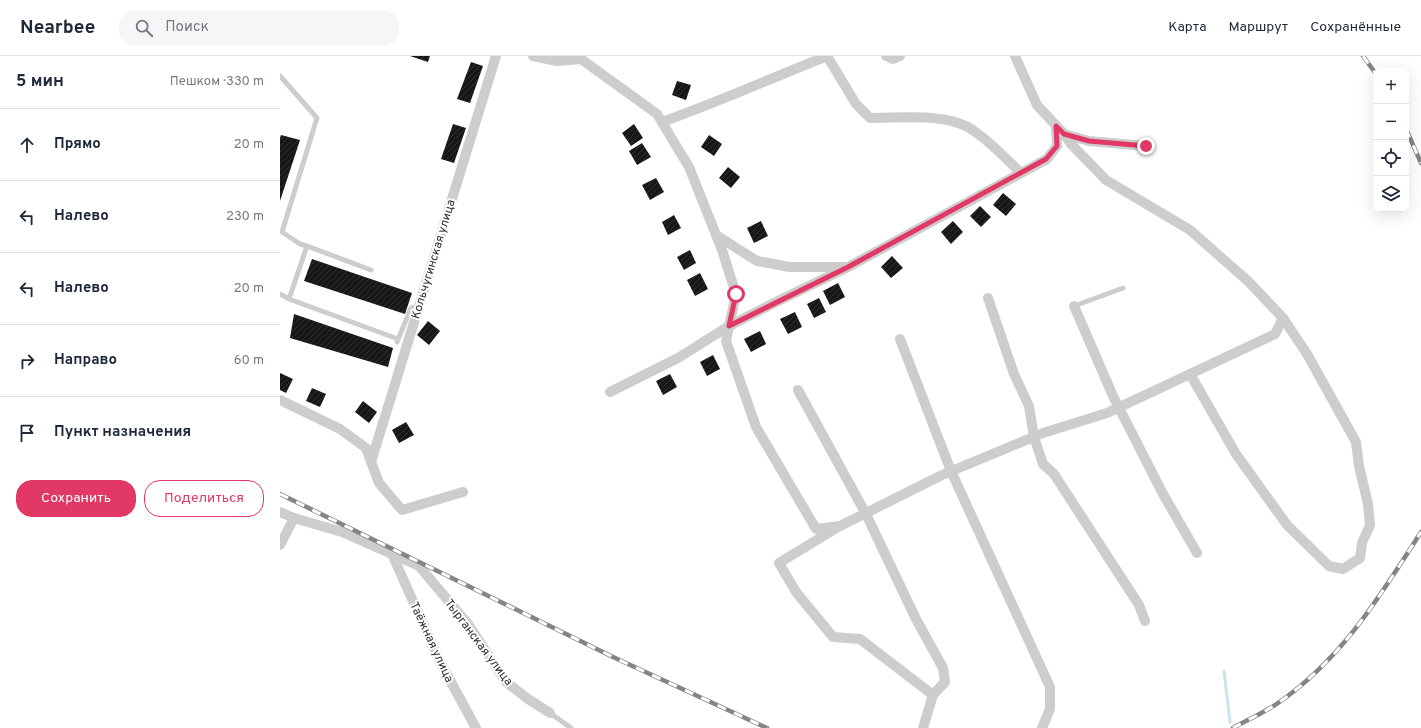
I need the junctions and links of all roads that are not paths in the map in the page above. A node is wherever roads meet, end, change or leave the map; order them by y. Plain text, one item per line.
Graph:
1 (496, 56) edge
2 (533, 56) edge
3 (828, 56) edge
4 (886, 56) edge
5 (900, 56) edge
6 (1015, 56) edge
7 (582, 57) edge
8 (280, 76) edge
9 (662, 122) junction
10 (1056, 126) junction
11 (1064, 134) junction
12 (1146, 146) dead end
13 (1020, 172) junction
14 (716, 235) junction
15 (307, 246) junction
16 (848, 267) junction
17 (371, 270) dead end
18 (1123, 288) dead end
19 (280, 294) edge
20 (988, 298) dead end
21 (289, 299) junction
22 (419, 306) junction
23 (1074, 306) joint
24 (1283, 318) junction
25 (729, 326) junction
26 (900, 339) dead end
27 (1190, 374) junction
28 (798, 390) dead end
29 (610, 392) dead end
30 (280, 400) edge
31 (1119, 407) junction
32 (1034, 437) junction
33 (371, 462) junction
34 (951, 472) junction
35 (463, 492) dead end
36 (280, 512) edge
37 (866, 514) junction
38 (294, 518) junction
39 (840, 526) junction
40 (280, 545) edge
41 (1197, 553) dead end
42 (392, 554) junction
43 (1145, 621) dead end
44 (933, 695) junction
45 (550, 713) joint
46 (476, 728) edge
47 (571, 728) edge
48 (923, 728) edge
49 (1042, 728) edge

1 - 22 street, Кольчугинская улица
2 - 7 street
3 - 9 street
3 - 13 street
4 - 5 street
6 - 10 street
7 - 9 street
8 - 15 lane
9 - 14 street
10 - 11 street
10 - 13 street
11 - 12 street
11 - 24 street
13 - 16 street
14 - 16 street
14 - 25 street
15 - 17 lane
15 - 21 lane
16 - 25 street
18 - 23 lane
19 - 21 lane
20 - 32 street
21 - 22 lane
22 - 33 street, Кольчугинская улица
23 - 31 street
24 - 27 street
24 - 27 street
25 - 29 street
25 - 39 street
26 - 34 street
27 - 31 street
28 - 37 street
30 - 33 street
31 - 32 street
31 - 41 street
32 - 34 street
32 - 43 street
33 - 35 street
34 - 37 street
34 - 49 street
36 - 38 street, Тырганская улица
37 - 39 street
37 - 44 street
38 - 40 street
38 - 42 street, Тырганская улица
39 - 44 street
42 - 45 street, Тырганская улица
42 - 46 street, Таёжная улица
44 - 48 street
45 - 47 lane

